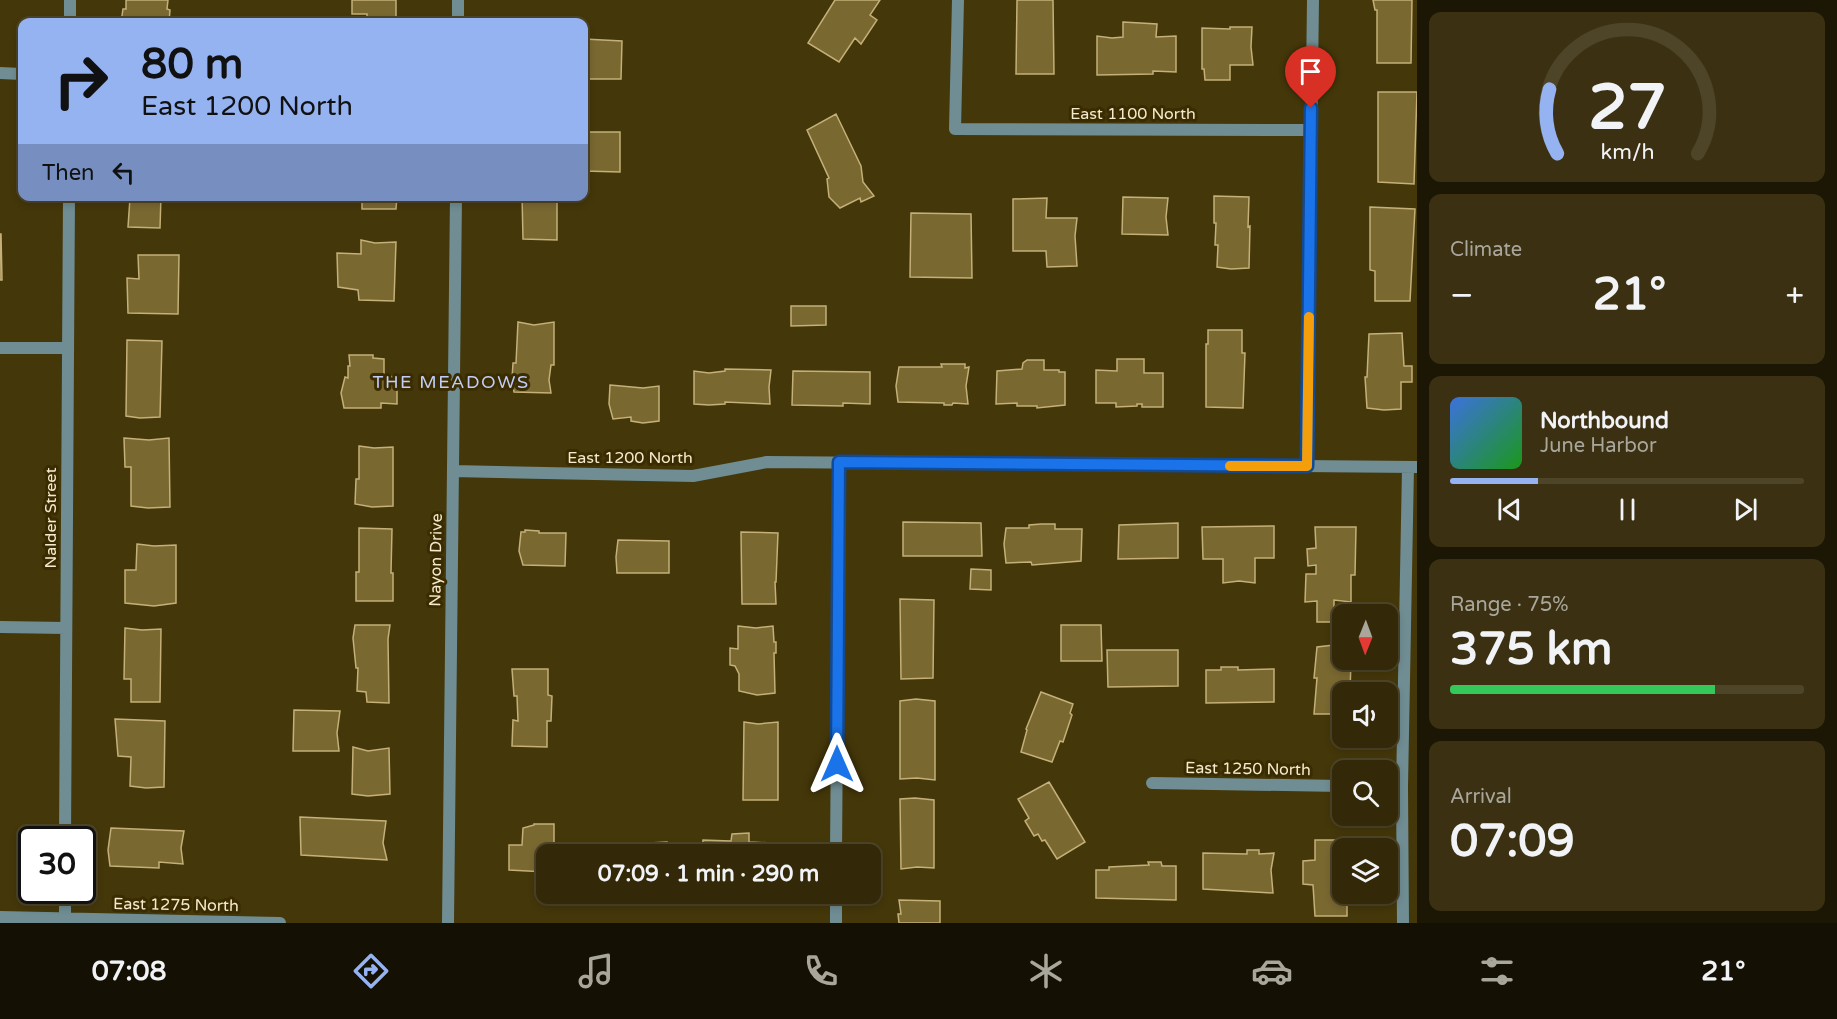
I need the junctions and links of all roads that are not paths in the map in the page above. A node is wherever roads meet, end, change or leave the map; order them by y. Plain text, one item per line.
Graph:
1 (70, 0) edge
2 (458, 0) edge
3 (958, 0) edge
4 (1313, 0) edge
5 (69, 18) edge
6 (458, 18) edge
7 (0, 73) edge
8 (18, 74) edge
9 (1310, 130) junction
10 (69, 201) edge
11 (456, 201) edge
12 (0, 348) edge
13 (68, 348) junction
14 (839, 462) junction
15 (1307, 466) junction
16 (1412, 467) edge
17 (453, 471) junction
18 (0, 627) edge
19 (66, 628) junction
20 (1152, 783) dead end
21 (1332, 786) edge
22 (1398, 787) edge
23 (1402, 787) junction
24 (65, 826) edge
25 (836, 844) edge
26 (65, 904) edge
27 (836, 904) edge
28 (0, 917) edge
29 (65, 918) junction
30 (280, 923) edge
31 (448, 923) edge
32 (836, 923) edge
33 (1403, 923) edge

1 - 5 street
2 - 6 street
3 - 9 street, East 1100 North
4 - 9 street
7 - 8 street
9 - 15 street
10 - 13 street, Nalder Street
11 - 17 street, Nayon Drive
12 - 13 street
13 - 19 street, Nalder Street
14 - 15 street, East 1200 North
14 - 17 street, East 1200 North
14 - 25 street
15 - 16 street, East 1200 North
16 - 23 street
17 - 31 street, Nayon Drive
18 - 19 street
19 - 24 street, Nalder Street
20 - 21 street, East 1250 North
22 - 23 street
23 - 33 street
26 - 29 street
27 - 32 street
28 - 29 street, East 1275 North
29 - 30 street, East 1275 North

